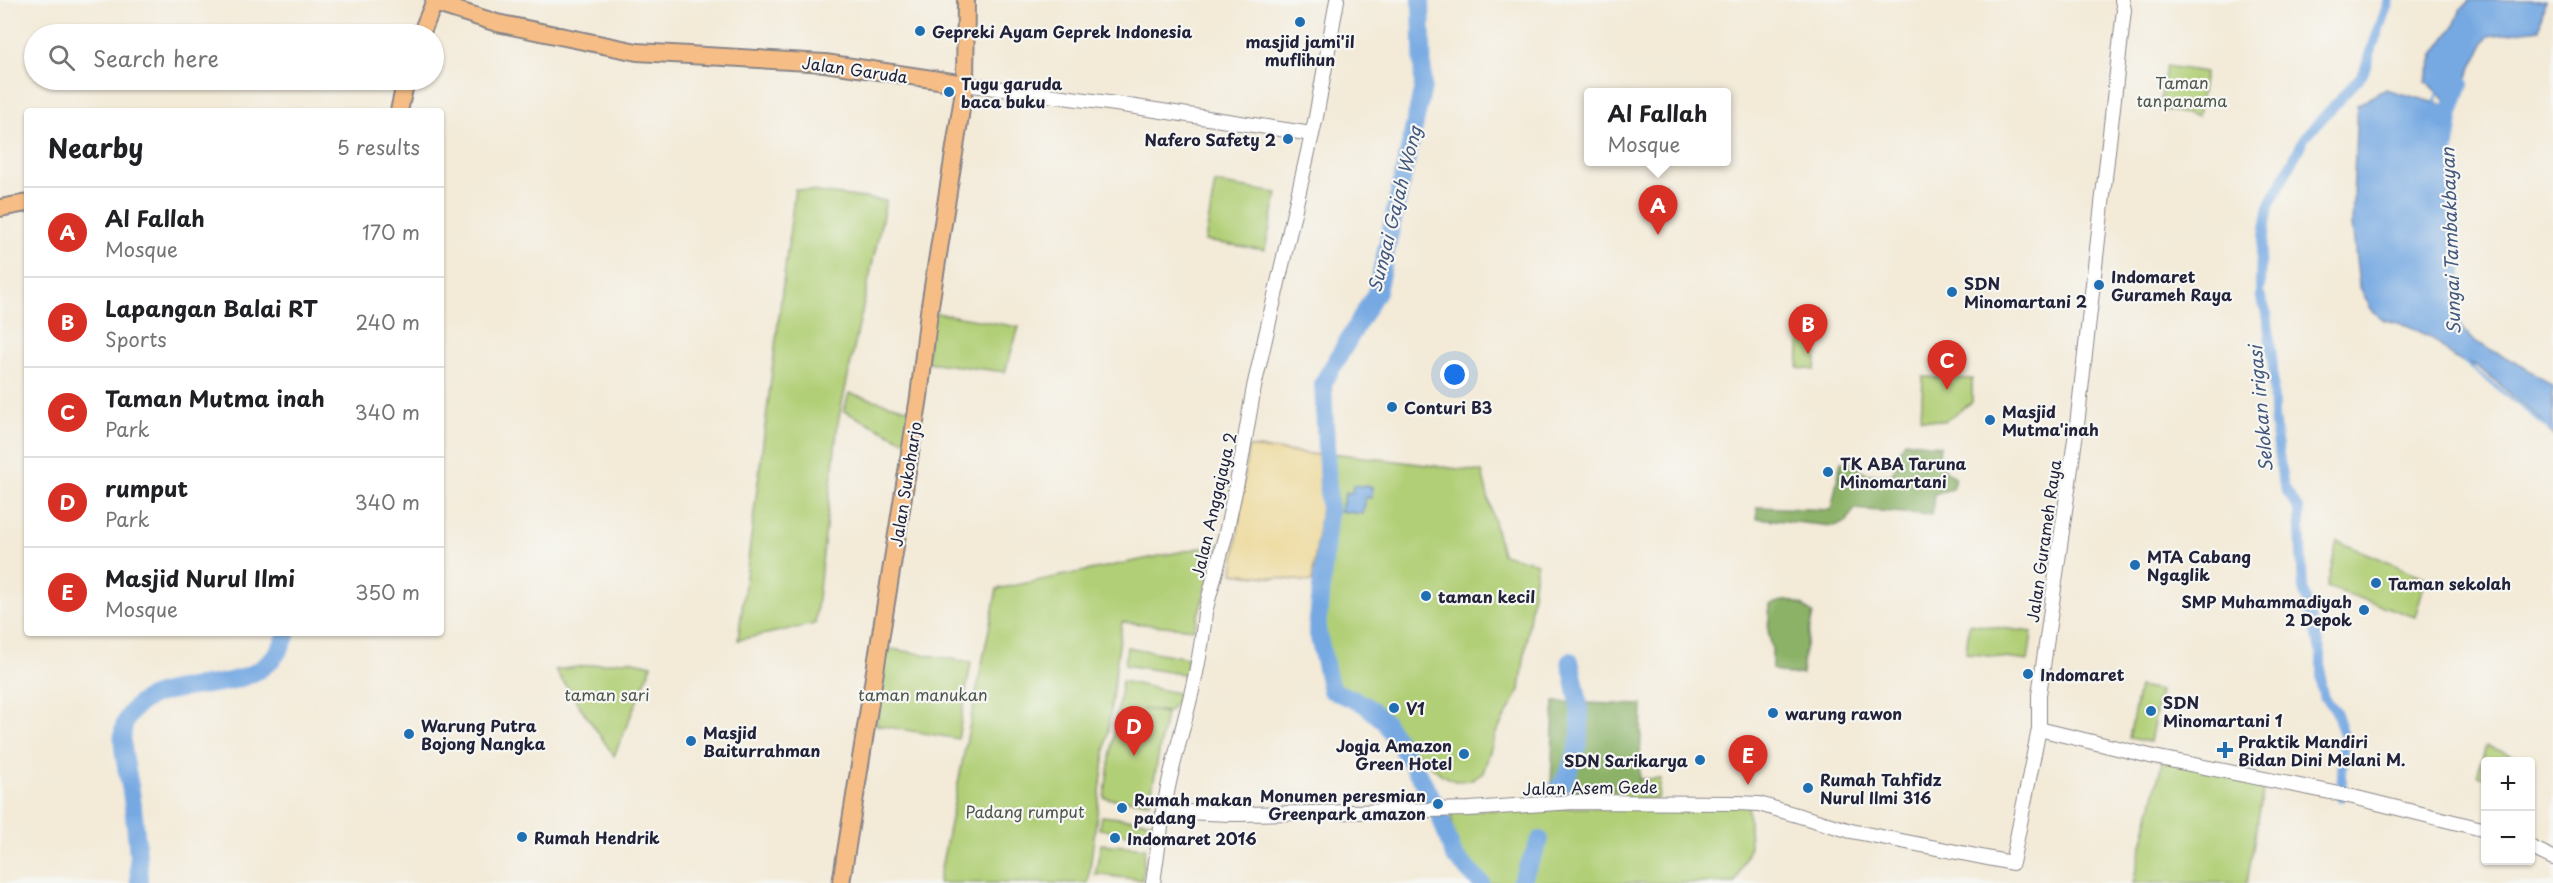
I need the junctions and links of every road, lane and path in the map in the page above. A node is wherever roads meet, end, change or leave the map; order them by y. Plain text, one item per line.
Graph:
1 (966, 0) edge
2 (1337, 0) edge
3 (2122, 0) edge
4 (425, 24) edge
5 (965, 84) junction
6 (404, 90) edge
7 (400, 108) edge
8 (1312, 134) junction
9 (24, 204) edge
10 (0, 208) edge
11 (2038, 729) junction
12 (1163, 811) junction
13 (2481, 829) edge
14 (2535, 849) edge
15 (2553, 858) edge
16 (2012, 863) joint
17 (841, 883) edge
18 (1153, 883) edge

1 - 5 main road, Jalan Sukoharjo
2 - 8 street, Jalan Anggajaya 2
3 - 11 street, Jalan Gurameh Raya
4 - 5 main road, Jalan Garuda
5 - 8 street, Jalan Garuda
5 - 17 main road, Jalan Sukoharjo
6 - 7 main road
8 - 12 street, Jalan Anggajaya 2
9 - 10 main road
11 - 13 street
11 - 16 street, Jalan Gurameh Raya
12 - 16 street, Jalan Asem Gede
12 - 18 street, Jalan Anggajaya 2
14 - 15 street

